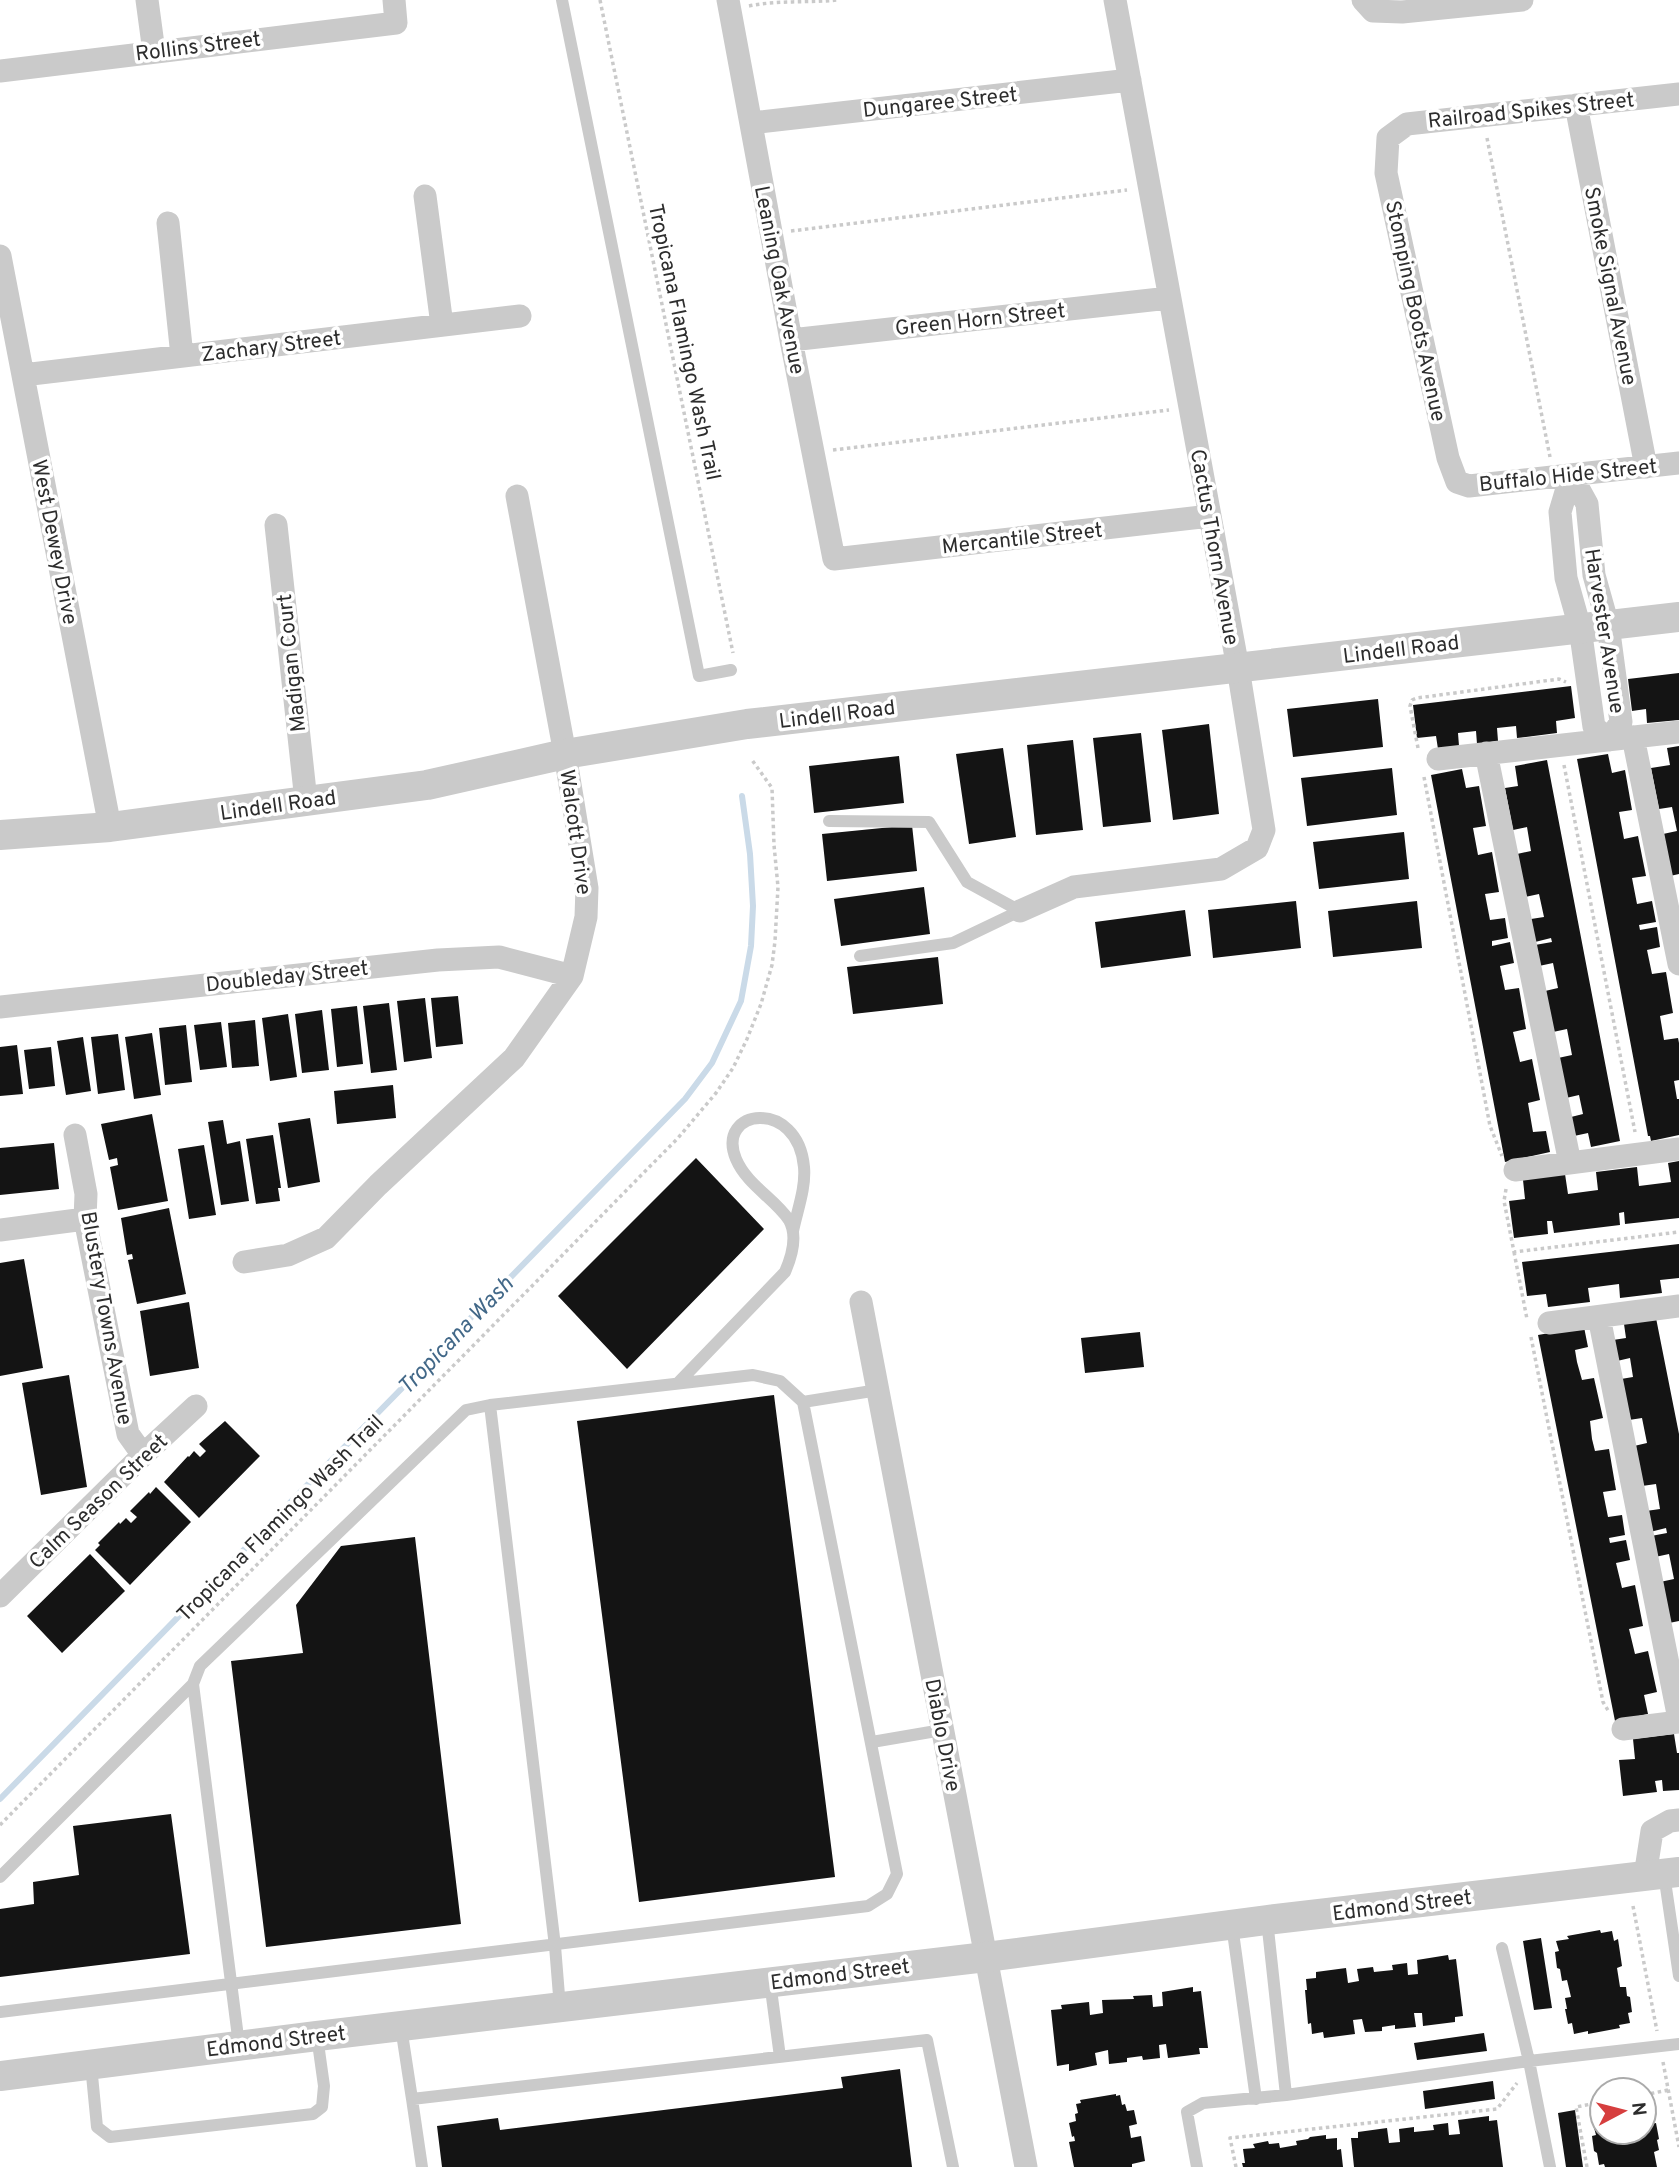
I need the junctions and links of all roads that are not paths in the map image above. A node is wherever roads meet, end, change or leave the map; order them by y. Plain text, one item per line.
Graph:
1 (147, 0) edge
2 (562, 0) edge
3 (1115, 0) edge
4 (1522, 0) edge
5 (729, 5) edge
6 (1368, 5) edge
7 (395, 11) edge
8 (153, 51) junction
9 (0, 71) edge
10 (1130, 80) junction
11 (1679, 94) edge
12 (1576, 105) junction
13 (751, 123) junction
14 (1388, 138) joint
15 (425, 196) dead end
16 (168, 223) dead end
17 (0, 256) edge
18 (1170, 298) junction
19 (520, 317) dead end
20 (442, 326) junction
21 (791, 340) junction
22 (182, 356) junction
23 (23, 375) junction
24 (1679, 463) edge
25 (1646, 467) junction
26 (1562, 476) junction
27 (1457, 482) joint
28 (517, 496) dead end
29 (1210, 516) junction
30 (275, 526) dead end
31 (834, 559) joint
32 (1679, 617) edge
33 (1594, 627) junction
34 (1238, 668) junction
35 (731, 670) dead end
36 (1679, 732) edge
37 (1633, 737) junction
38 (1609, 740) junction
39 (1486, 753) junction
40 (565, 754) junction
41 (1434, 759) road end
42 (306, 801) junction
43 (828, 821) dead end
44 (110, 827) junction
45 (0, 835) edge
46 (1020, 911) junction
47 (860, 956) dead end
48 (1679, 964) edge
49 (572, 976) junction
50 (0, 1007) edge
51 (75, 1135) dead end
52 (1679, 1149) edge
53 (1570, 1163) junction
54 (1510, 1171) road end
55 (85, 1219) junction
56 (0, 1230) edge
57 (793, 1231) junction
58 (244, 1262) dead end
59 (861, 1302) dead end
60 (1679, 1306) edge
61 (1599, 1317) junction
62 (1536, 1326) road end
63 (678, 1383) junction
64 (878, 1390) junction
65 (803, 1402) junction
66 (490, 1405) junction
67 (197, 1406) dead end
68 (143, 1455) junction
69 (5, 1581) edge
70 (193, 1684) junction
71 (1679, 1720) edge
72 (1623, 1729) road end
73 (942, 1730) junction
74 (872, 1742) junction
75 (1679, 1820) edge
76 (1663, 1874) edge
77 (0, 1877) edge
78 (1266, 1920) junction
79 (1232, 1925) junction
80 (555, 1945) junction
81 (1502, 1948) dead end
82 (986, 1957) junction
83 (1679, 1976) edge
84 (770, 1982) junction
85 (232, 1983) junction
86 (561, 2008) junction
87 (0, 2012) edge
88 (401, 2026) junction
89 (317, 2036) junction
90 (1679, 2044) edge
91 (239, 2045) junction
92 (780, 2057) junction
93 (1529, 2061) junction
94 (91, 2064) junction
95 (0, 2076) edge
96 (1286, 2095) junction
97 (412, 2099) junction
98 (1256, 2099) junction
99 (422, 2167) edge
100 (953, 2167) edge
101 (1027, 2167) edge
102 (1197, 2167) edge
103 (1550, 2167) edge

1 - 8 street
2 - 35 lane
3 - 10 street, Cactus Thorn Avenue
4 - 6 street
5 - 13 street, Leaning Oak Avenue
7 - 8 street, Rollins Street
8 - 9 street, Rollins Street
10 - 13 street, Dungaree Street
10 - 18 street, Cactus Thorn Avenue
11 - 12 street, Railroad Spikes Street
12 - 14 street, Railroad Spikes Street
12 - 25 street, Smoke Signal Avenue
13 - 21 street, Leaning Oak Avenue
14 - 27 street, Stomping Boots Avenue
15 - 20 street
16 - 22 street
17 - 23 street, West Dewey Drive
18 - 21 street, Green Horn Street
18 - 29 street, Cactus Thorn Avenue
19 - 20 street, Zachary Street
20 - 22 street, Zachary Street
21 - 31 street, Leaning Oak Avenue
22 - 23 street, Zachary Street
23 - 44 street, West Dewey Drive
24 - 25 street, Buffalo Hide Street
25 - 26 street, Buffalo Hide Street
26 - 27 street, Buffalo Hide Street
26 - 33 street, Harvester Avenue
28 - 40 street, Walcott Drive
29 - 31 street, Mercantile Street
29 - 34 street, Cactus Thorn Avenue
30 - 42 street, Madigan Court
32 - 33 street, Lindell Road
33 - 34 street, Lindell Road
33 - 38 street, Harvester Avenue
34 - 40 street, Lindell Road
34 - 46 street, Cactus Thorn Avenue
36 - 37 street
37 - 38 street
37 - 48 street
38 - 39 street
39 - 41 street
39 - 53 street
40 - 42 street, Lindell Road
40 - 49 street, Walcott Drive
42 - 44 street, Lindell Road
43 - 46 lane
44 - 45 street, Lindell Road
46 - 47 lane
49 - 50 street, Doubleday Street
49 - 58 street, Walcott Drive
51 - 55 street, Blustery Towns Avenue
52 - 53 street
53 - 54 street
55 - 56 street
55 - 68 street, Blustery Towns Avenue
57 - 57 lane
57 - 63 lane
59 - 64 street, Diablo Drive
60 - 61 street
61 - 62 street
61 - 71 street
63 - 65 lane
63 - 66 lane
64 - 65 lane
64 - 73 street, Diablo Drive
65 - 74 lane
66 - 70 lane
66 - 80 lane
67 - 68 street, Calm Season Street
68 - 69 street, Calm Season Street
70 - 77 lane
70 - 85 lane
71 - 72 street
73 - 74 lane
73 - 82 street, Diablo Drive
74 - 80 lane
75 - 76 street
76 - 78 street, Edmond Street
76 - 83 lane
78 - 79 street, Edmond Street
78 - 96 lane
79 - 82 street, Edmond Street
79 - 98 lane
80 - 85 lane
80 - 86 lane
81 - 93 lane
82 - 84 street, Edmond Street
82 - 101 street, Diablo Drive
84 - 86 street, Edmond Street
84 - 92 lane
85 - 87 lane
85 - 91 lane
86 - 88 street, Edmond Street
88 - 89 street, Edmond Street
88 - 97 lane
89 - 91 street, Edmond Street
89 - 94 lane
90 - 93 lane
91 - 94 street, Edmond Street
92 - 97 lane
92 - 100 lane
93 - 96 lane
93 - 103 lane
94 - 95 street, Edmond Street
96 - 98 lane
97 - 99 lane
98 - 102 lane

